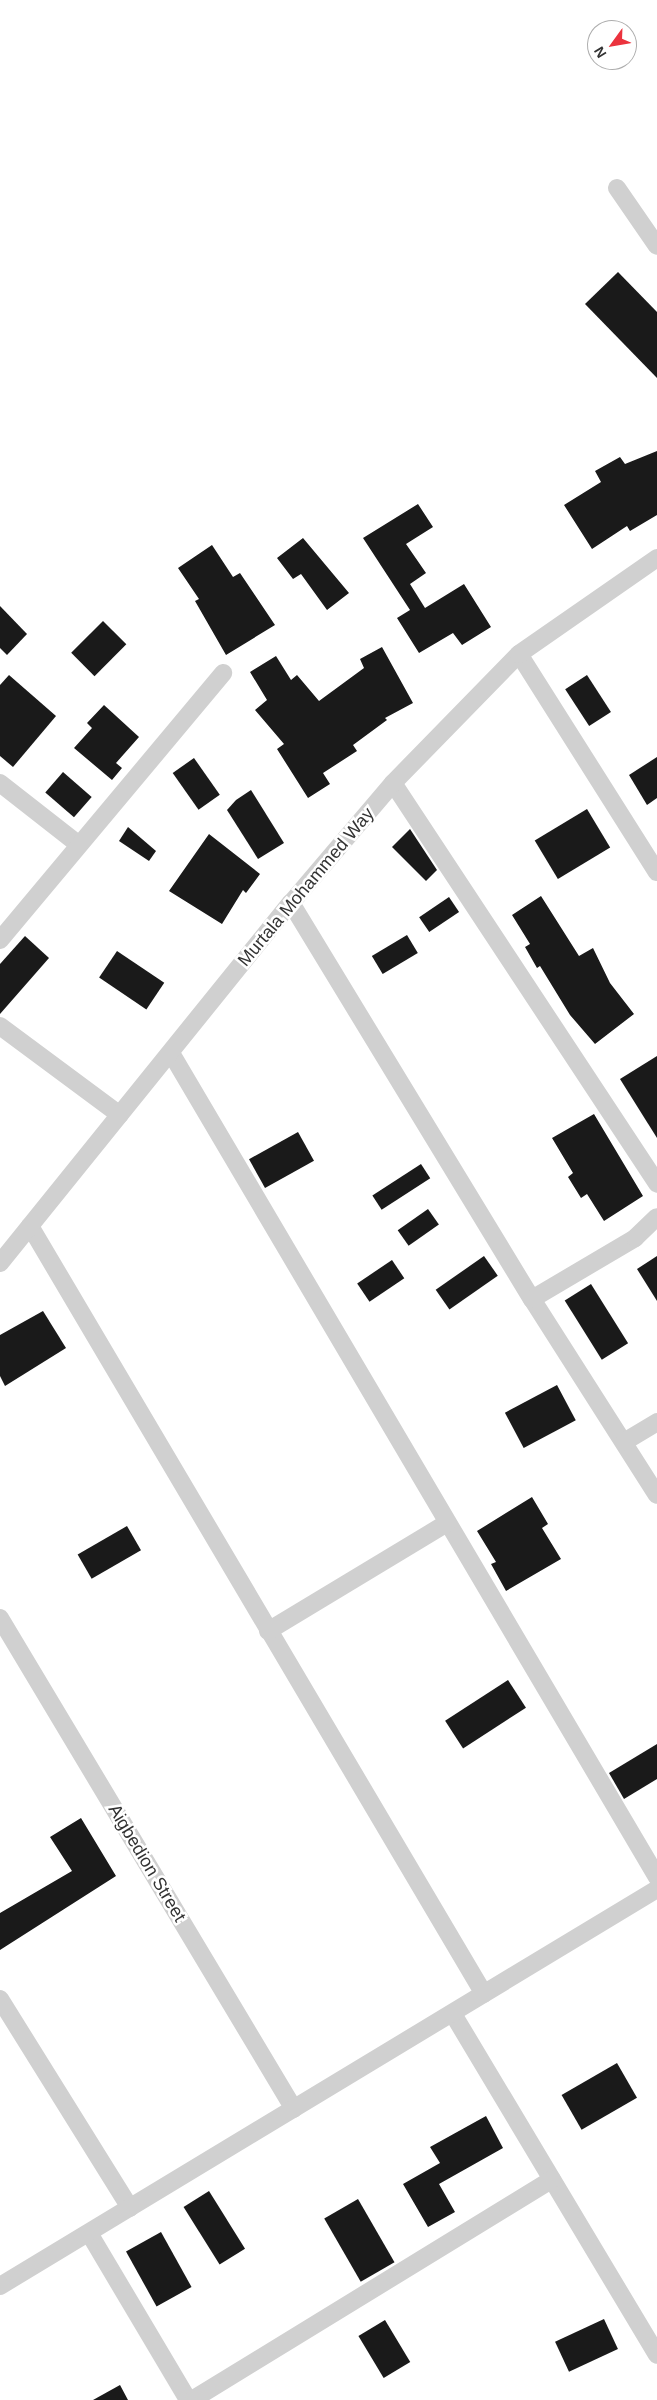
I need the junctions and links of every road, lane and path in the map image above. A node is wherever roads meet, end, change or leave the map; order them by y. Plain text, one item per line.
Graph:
1 (617, 188) dead end
2 (657, 246) edge
3 (657, 558) edge
4 (519, 654) junction
5 (223, 674) dead end
6 (0, 782) edge
7 (393, 783) junction
8 (79, 845) junction
9 (657, 872) edge
10 (291, 903) junction
11 (0, 940) edge
12 (0, 1026) edge
13 (171, 1052) junction
14 (120, 1115) junction
15 (657, 1184) edge
16 (657, 1217) edge
17 (30, 1226) junction
18 (0, 1264) edge
19 (532, 1300) junction
20 (657, 1422) edge
21 (624, 1442) junction
22 (657, 1495) edge
23 (447, 1523) junction
24 (0, 1618) edge
25 (268, 1631) junction
26 (657, 1877) edge
27 (657, 1889) edge
28 (484, 1994) junction
29 (0, 1999) edge
30 (453, 2014) junction
31 (294, 2109) junction
32 (552, 2180) junction
33 (130, 2208) junction
34 (89, 2233) junction
35 (0, 2286) edge
36 (657, 2355) edge
37 (190, 2400) edge

1 - 2 street
3 - 4 street, Murtala Mohammed Way
4 - 7 street, Murtala Mohammed Way
4 - 9 street
5 - 8 street
6 - 8 street
7 - 10 street, Murtala Mohammed Way
7 - 15 street
8 - 11 street
10 - 13 street, Murtala Mohammed Way
10 - 19 street
12 - 14 street
13 - 14 street, Murtala Mohammed Way
13 - 23 street
14 - 17 street, Murtala Mohammed Way
16 - 19 street
17 - 18 street, Murtala Mohammed Way
17 - 25 street
19 - 21 street
20 - 21 street
21 - 22 street
23 - 25 street
23 - 26 street
24 - 31 street, Aigbedion Street
25 - 28 street
27 - 28 street
28 - 30 street
29 - 33 street
30 - 31 street
30 - 32 street
31 - 33 street
32 - 36 street
32 - 37 street
33 - 34 street
34 - 35 street
34 - 37 street

